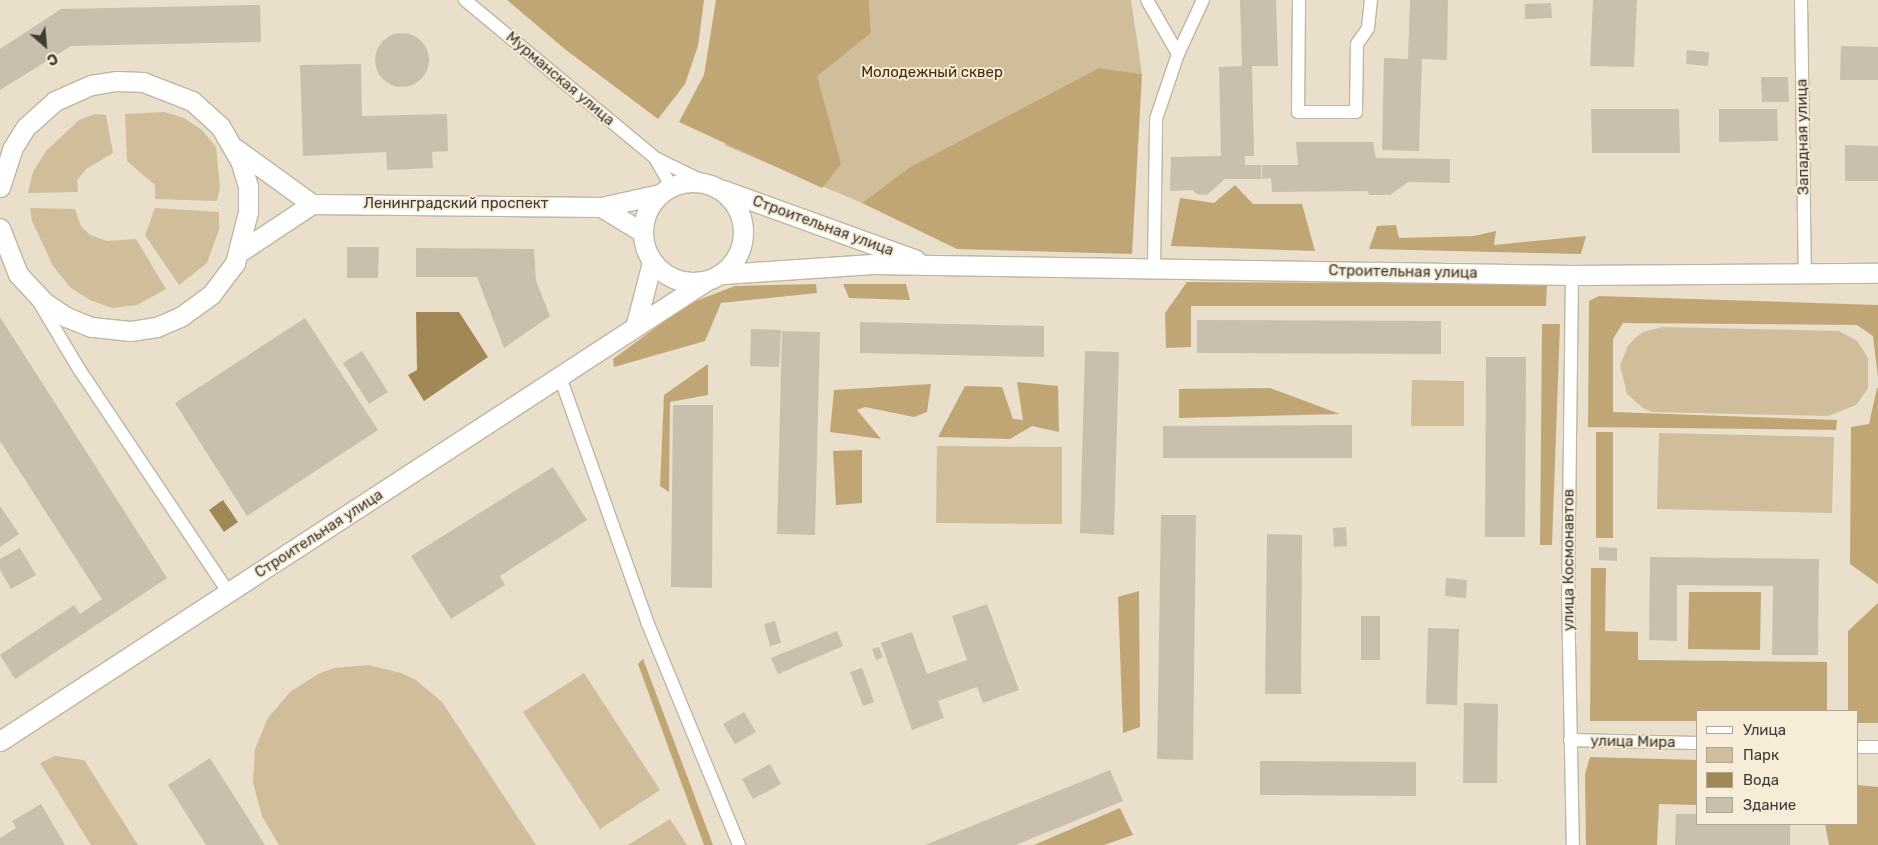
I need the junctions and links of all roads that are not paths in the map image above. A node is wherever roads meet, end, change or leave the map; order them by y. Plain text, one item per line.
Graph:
1 (465, 0) edge
2 (1147, 0) edge
3 (1203, 0) edge
4 (1299, 0) edge
5 (1371, 0) edge
6 (1801, 0) edge
7 (1178, 54) junction
8 (9, 138) edge
9 (236, 149) junction
10 (655, 158) junction
11 (711, 185) junction
12 (0, 187) edge
13 (666, 190) junction
14 (312, 204) junction
15 (601, 207) junction
16 (0, 228) edge
17 (642, 232) junction
18 (3, 250) edge
19 (238, 253) junction
20 (652, 262) junction
21 (929, 265) junction
22 (1154, 268) junction
23 (1805, 273) junction
24 (1878, 273) edge
25 (1572, 275) junction
26 (714, 278) junction
27 (35, 295) junction
28 (636, 324) junction
29 (560, 377) junction
30 (229, 593) junction
31 (1570, 740) junction
32 (0, 741) edge
33 (1696, 744) edge
34 (1858, 747) edge
35 (1878, 747) edge
36 (739, 845) edge
37 (1573, 845) edge

1 - 10 street, Мурманская улица
2 - 7 street
3 - 7 street
4 - 5 street
6 - 23 street, Западная улица
7 - 22 street
8 - 9 street
8 - 12 street
9 - 14 street
9 - 19 street
10 - 11 street
10 - 13 street
11 - 13 street
11 - 21 street, Строительная улица
11 - 26 street
13 - 15 street, Ленинградский проспект
13 - 17 street
14 - 15 street, Ленинградский проспект
14 - 19 street
15 - 17 street
16 - 18 street
17 - 20 street
18 - 27 street
19 - 27 street
20 - 26 street
20 - 28 street
21 - 22 street, Строительная улица
21 - 26 street, Строительная улица
22 - 25 street, Строительная улица
23 - 24 street, Строительная улица
23 - 25 street, Строительная улица
25 - 31 street, улица Космонавтов
26 - 28 street, Строительная улица
27 - 30 street
28 - 29 street, Строительная улица
29 - 30 street, Строительная улица
29 - 36 street
30 - 32 street, Строительная улица
31 - 33 street, улица Мира
31 - 37 street, улица Космонавтов
34 - 35 street

